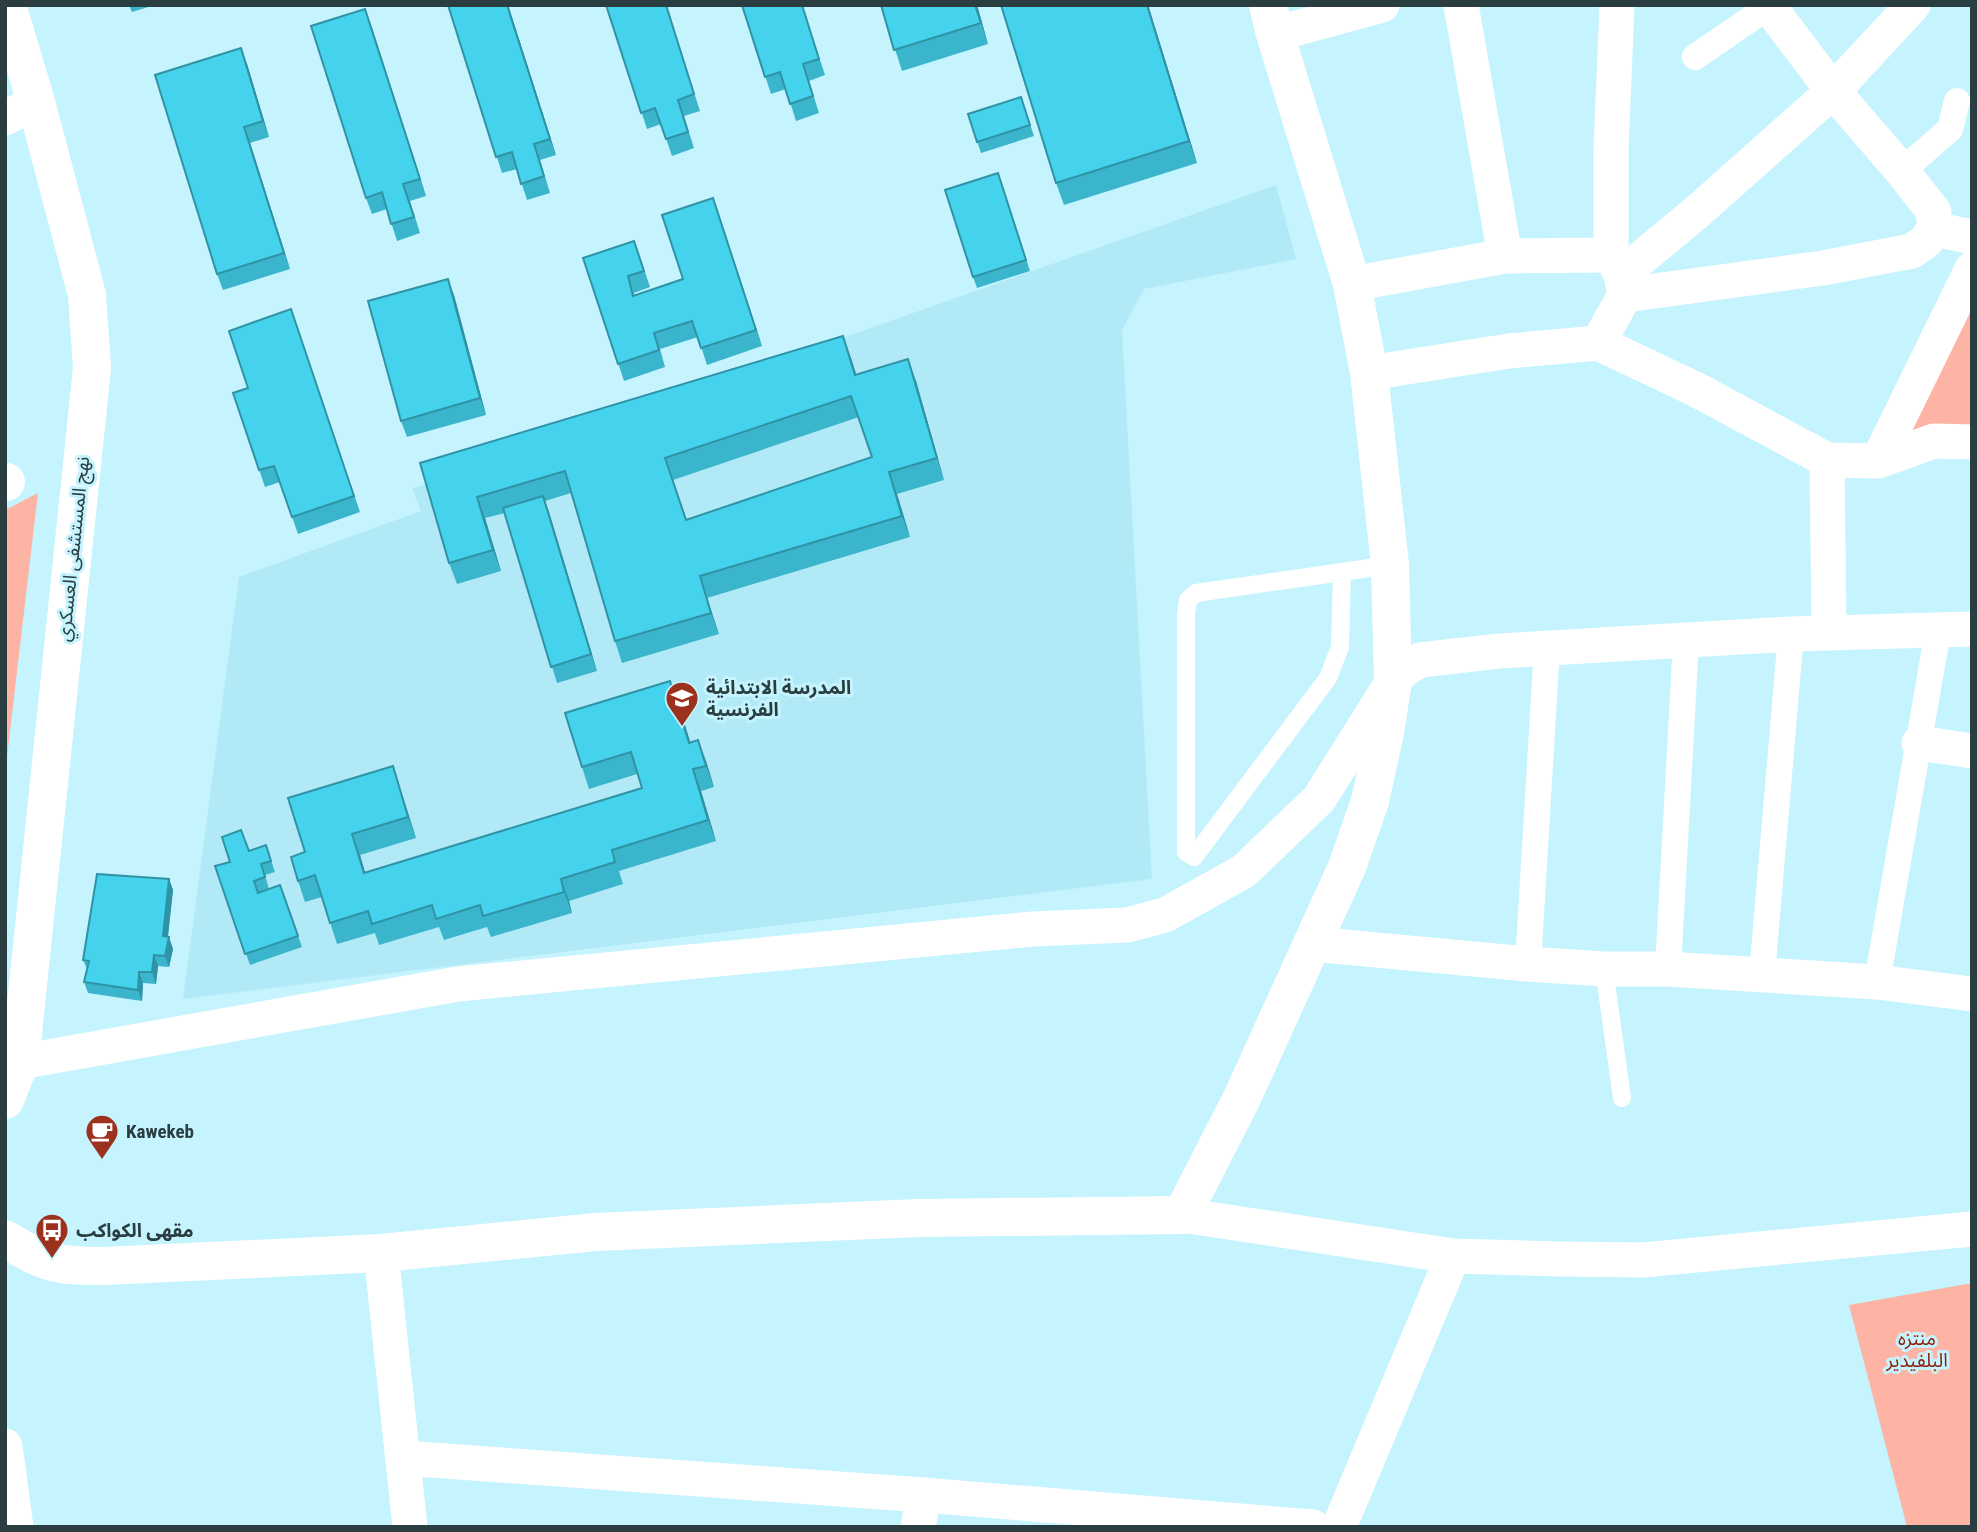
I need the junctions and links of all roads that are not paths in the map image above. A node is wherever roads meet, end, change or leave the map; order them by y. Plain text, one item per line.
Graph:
1 (7, 5) edge
2 (1382, 5) edge
3 (1461, 5) edge
4 (1617, 5) edge
5 (1913, 5) edge
6 (1768, 6) edge
7 (1271, 20) edge
8 (1695, 57) dead end
9 (1833, 91) junction
10 (1957, 102) dead end
11 (21, 110) edge
12 (1902, 171) junction
13 (1934, 229) junction
14 (1972, 237) edge
15 (1505, 256) junction
16 (1972, 269) edge
17 (1619, 275) junction
18 (1352, 284) junction
19 (1598, 343) junction
20 (1368, 373) junction
21 (1972, 442) edge
22 (1827, 460) junction
23 (1878, 461) junction
24 (1390, 565) junction
25 (1342, 572) junction
26 (1955, 630) edge
27 (1829, 633) junction
28 (1791, 634) junction
29 (1686, 641) junction
30 (1547, 648) junction
31 (1393, 681) junction
32 (1919, 743) junction
33 (1972, 751) edge
34 (1312, 944) junction
35 (1528, 964) junction
36 (1604, 969) junction
37 (1668, 969) junction
38 (1762, 974) junction
39 (1877, 982) junction
40 (1972, 994) edge
41 (20, 1062) junction
42 (1622, 1098) dead end
43 (5, 1100) edge
44 (1182, 1215) junction
45 (1972, 1229) edge
46 (5, 1239) edge
47 (381, 1253) junction
48 (1453, 1256) junction
49 (6, 1455) edge
50 (403, 1458) junction
51 (921, 1511) edge
52 (16, 1527) edge
53 (410, 1527) edge
54 (1313, 1527) edge
55 (1339, 1527) edge

1 - 11 street, نهج المستشفى العسكري
2 - 7 street
3 - 15 street
4 - 17 street
5 - 9 street
6 - 8 street
6 - 9 street
7 - 18 street
9 - 12 street
9 - 17 street
10 - 12 street
11 - 41 street, نهج المستشفى العسكري
12 - 13 street
13 - 14 street
13 - 17 street
15 - 17 street
15 - 18 street
16 - 23 street
17 - 19 street
18 - 20 street
19 - 20 street
19 - 22 street
20 - 24 street
21 - 23 street
22 - 23 street
22 - 27 street
24 - 25 lane
24 - 31 street
25 - 25 lane
26 - 27 street
26 - 32 street
27 - 28 street
28 - 29 street
28 - 38 street
29 - 30 street
29 - 37 street
30 - 31 street
30 - 35 street
31 - 34 street
31 - 41 street
32 - 33 street
32 - 39 street
34 - 35 street
34 - 44 street
35 - 36 street
36 - 37 street
36 - 42 lane
37 - 38 street
38 - 39 street
39 - 40 street
41 - 43 street, نهج المستشفى العسكري
44 - 47 street
44 - 48 street
45 - 48 street
46 - 47 street
47 - 50 street
48 - 55 street
49 - 52 street
50 - 51 street
50 - 53 street
51 - 54 street

